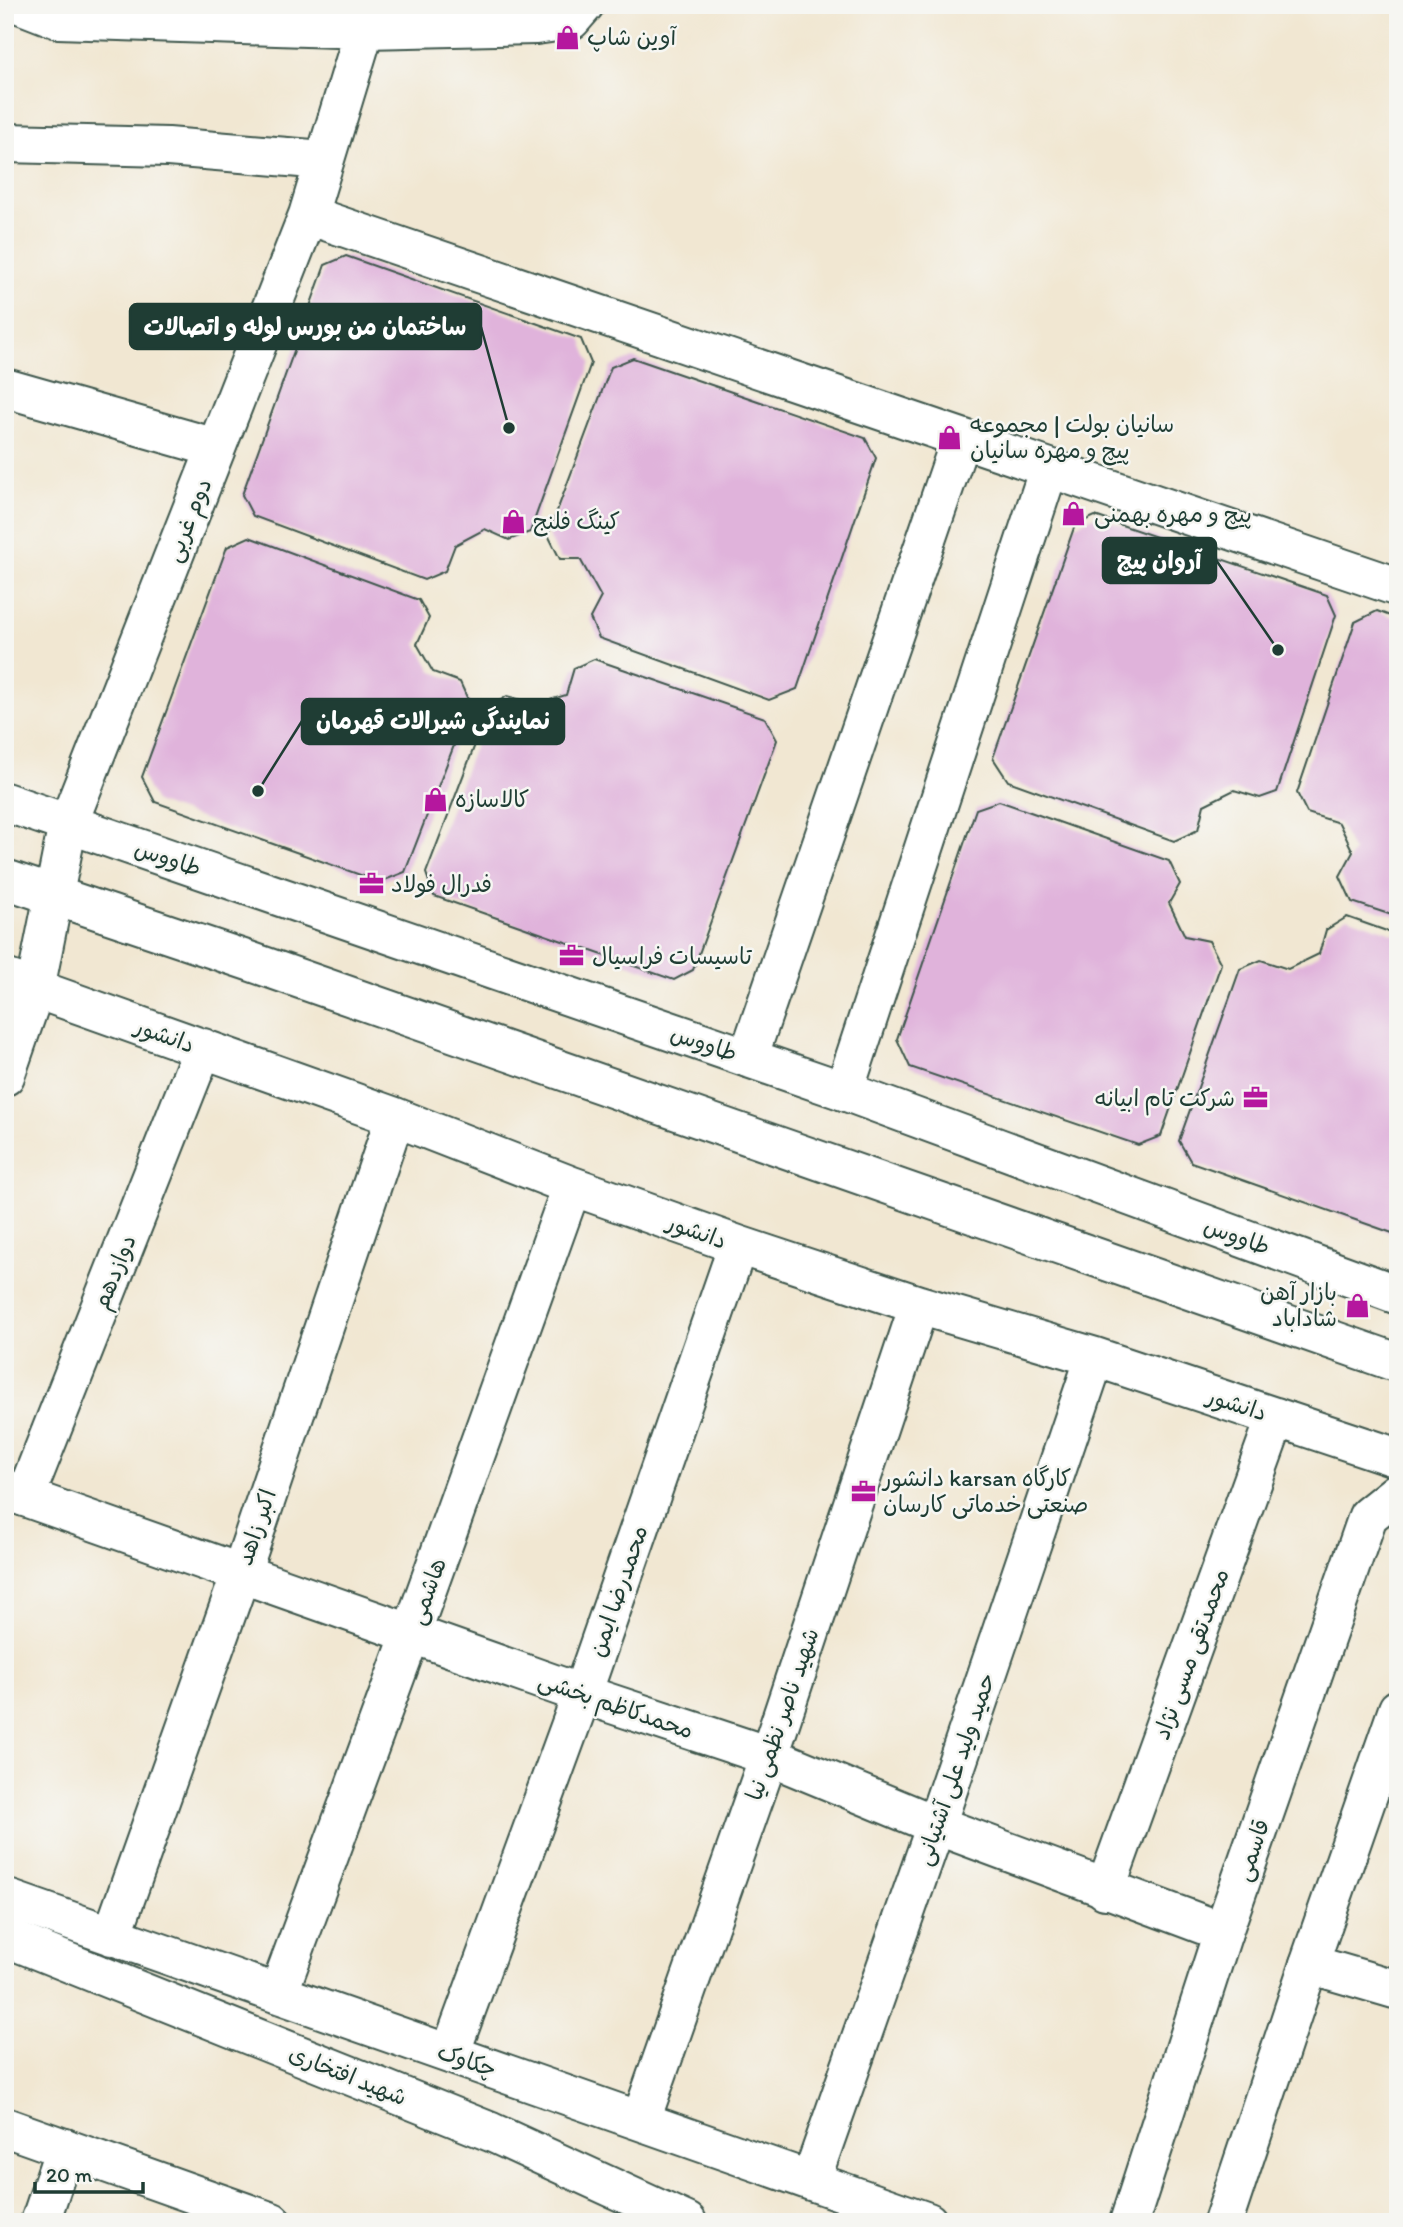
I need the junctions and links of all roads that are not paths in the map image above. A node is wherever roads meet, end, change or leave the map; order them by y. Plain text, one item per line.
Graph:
1 (22, 5) edge
2 (577, 13) edge
3 (168, 14) edge
4 (369, 17) edge
5 (5, 143) edge
6 (324, 160) junction
7 (308, 215) junction
8 (5, 388) edge
9 (961, 438) junction
10 (216, 448) junction
11 (1049, 468) junction
12 (1398, 587) edge
13 (5, 802) edge
14 (68, 824) junction
15 (5, 879) edge
16 (53, 896) junction
17 (20, 983) edge
18 (203, 1048) junction
19 (748, 1058) junction
20 (5, 1076) edge
21 (844, 1091) junction
22 (395, 1117) junction
23 (572, 1186) junction
24 (738, 1245) junction
25 (1398, 1295) edge
26 (919, 1305) junction
27 (1095, 1357) junction
28 (1398, 1363) edge
29 (1276, 1417) junction
30 (1398, 1458) edge
31 (1398, 1492) edge
32 (15, 1493) edge
33 (241, 1573) junction
34 (411, 1634) junction
35 (582, 1694) junction
36 (1398, 1709) edge
37 (769, 1756) junction
38 (936, 1825) junction
39 (1105, 1890) junction
40 (5, 1898) edge
41 (1223, 1932) junction
42 (112, 1936) junction
43 (5, 1937) edge
44 (1309, 1964) junction
45 (1398, 1990) edge
46 (278, 1994) junction
47 (450, 2054) junction
48 (642, 2120) junction
49 (8, 2128) edge
50 (65, 2148) junction
51 (811, 2180) junction
52 (40, 2222) edge
53 (272, 2222) edge
54 (687, 2222) edge
55 (928, 2222) edge
56 (1129, 2222) edge
57 (1223, 2222) edge

1 - 3 street
2 - 4 street
3 - 4 street
4 - 6 street, دوم غربی
5 - 6 street
6 - 7 street, دوم غربی
7 - 9 street
7 - 10 street, دوم غربی
8 - 10 street
9 - 11 street
9 - 19 street
10 - 14 street, دوم غربی
11 - 12 street
11 - 21 street
13 - 14 street, طاووس
14 - 16 street, دوم غربی
14 - 19 street, طاووس
15 - 16 street
16 - 17 street, دوم غربی
16 - 28 street
17 - 18 street, دانشور
17 - 20 street, دوم غربی
18 - 22 street, دانشور
18 - 32 street, دوازدهم
19 - 21 street, طاووس
21 - 25 street, طاووس
22 - 23 street, دانشور
22 - 33 street, اکبر زاهد
23 - 24 street, دانشور
23 - 34 street, هاشمی
24 - 26 street, دانشور
24 - 35 street, محمدرضا ایمن
26 - 27 street, دانشور
26 - 37 street, شهید ناصر نظمی نیا
27 - 29 street, دانشور
27 - 38 street, حمید ولید علی آشتیانی
29 - 30 street, دانشور
29 - 39 street, محمدتقی مسی نژاد
31 - 41 street, قاسمی
32 - 33 street, محمدکاظم بخشی
33 - 34 street, محمدکاظم بخشی
33 - 42 street, اکبر زاهد
34 - 35 street, محمدکاظم بخشی
34 - 46 street, هاشمی
35 - 37 street, محمدکاظم بخشی
35 - 47 street, محمدرضا ایمن
36 - 44 street
37 - 38 street, محمدکاظم بخشی
37 - 48 street, شهید ناصر نظمی نیا
38 - 39 street, محمدکاظم بخشی
38 - 51 street, حمید ولید علی آشتیانی
39 - 41 street, محمدکاظم بخشی
40 - 42 street, چکاوک
41 - 56 street, قاسمی
42 - 46 street, چکاوک
43 - 54 street, شهید افتخاری
44 - 45 street
44 - 57 street
46 - 47 street, چکاوک
47 - 48 street, چکاوک
48 - 51 street, چکاوک
49 - 50 street
50 - 52 street
50 - 53 street
51 - 55 street, چکاوک

